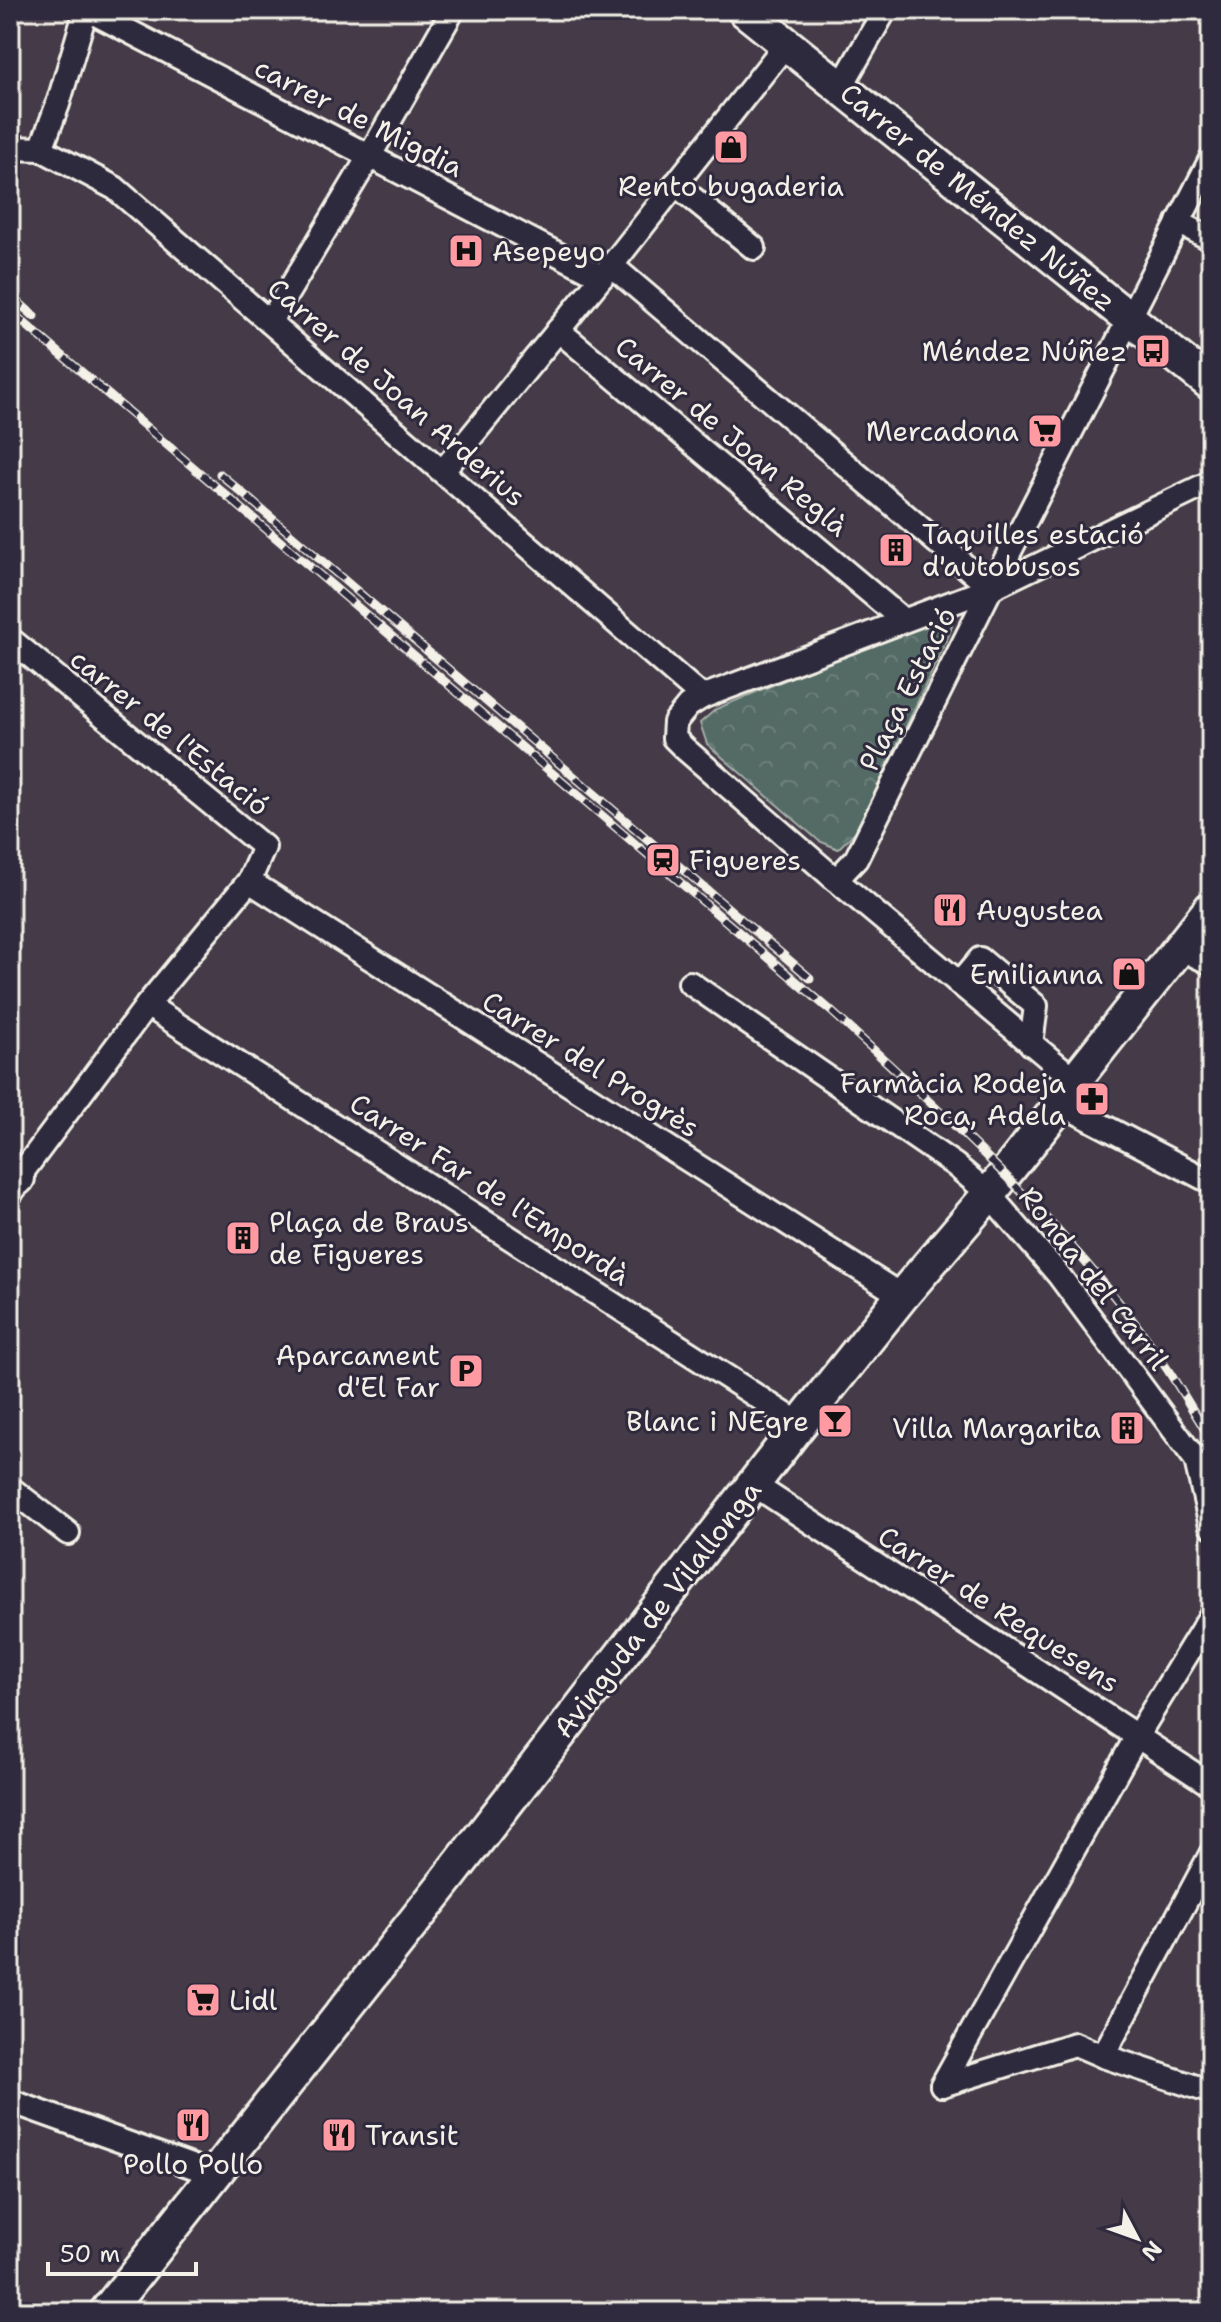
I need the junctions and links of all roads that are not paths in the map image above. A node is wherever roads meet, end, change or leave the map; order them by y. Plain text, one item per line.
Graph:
1 (87, 10) edge
2 (453, 10) edge
3 (744, 10) edge
4 (885, 10) edge
5 (786, 44) junction
6 (841, 87) junction
7 (10, 148) edge
8 (41, 149) junction
9 (369, 157) junction
10 (1211, 159) edge
11 (675, 184) junction
12 (1178, 222) junction
13 (1211, 239) edge
14 (754, 248) dead end
15 (606, 271) junction
16 (1130, 319) junction
17 (270, 322) junction
18 (558, 330) junction
19 (1211, 384) edge
20 (443, 471) junction
21 (1211, 482) edge
22 (991, 588) junction
23 (903, 620) junction
24 (10, 639) edge
25 (702, 697) junction
26 (836, 880) junction
27 (249, 881) junction
28 (1211, 908) edge
29 (1179, 948) junction
30 (1211, 963) edge
31 (690, 983) dead end
32 (959, 984) junction
33 (147, 1005) junction
34 (1031, 1044) junction
35 (1068, 1092) junction
36 (1211, 1182) edge
37 (13, 1187) edge
38 (989, 1194) junction
39 (902, 1296) junction
40 (800, 1424) junction
41 (753, 1484) junction
42 (10, 1488) edge
43 (1211, 1526) edge
44 (68, 1533) dead end
45 (1211, 1615) edge
46 (1137, 1736) junction
47 (1211, 1785) edge
48 (1211, 1854) edge
49 (1103, 2056) junction
50 (1211, 2092) edge
51 (10, 2101) edge
52 (216, 2175) junction
53 (106, 2312) edge

1 - 8 street
1 - 9 street, carrer de Migdia
2 - 9 street
3 - 5 street, Carrer de Méndez Núñez
4 - 6 street
5 - 6 street, Carrer de Méndez Núñez
5 - 11 street
6 - 16 street, Carrer de Méndez Núñez
7 - 8 street
8 - 17 street, Carrer de Joan Arderius
9 - 15 street, carrer de Migdia
9 - 17 street
10 - 12 street
11 - 14 street
11 - 15 street
12 - 13 street
12 - 16 street
15 - 18 street
15 - 22 street, Carrer de Joan Reglà
16 - 19 street, Carrer de Méndez Núñez
16 - 22 street
17 - 20 street, Carrer de Joan Arderius
18 - 20 street
18 - 23 street, Carrer de Joan Reglà
20 - 25 street, Carrer de Joan Arderius
21 - 22 street
22 - 23 street, Plaça Estació
22 - 26 street, Plaça Estació
23 - 25 street, Plaça Estació
24 - 27 street, carrer de l'Estació
25 - 26 street, Plaça Estació
26 - 32 street
27 - 33 street
27 - 39 street, Carrer del Progrès
28 - 29 street, Avinguda de Vilallonga
29 - 30 street
29 - 35 street, Avinguda de Vilallonga
31 - 38 street, Ronda del Carril
32 - 34 street
32 - 34 street
33 - 37 street
33 - 40 street, Carrer Far de l'Empordà
34 - 35 street
35 - 36 street
35 - 38 street, Avinguda de Vilallonga
38 - 39 street, Avinguda de Vilallonga
38 - 43 street, Ronda del Carril
39 - 40 street, Avinguda de Vilallonga
40 - 41 street, Avinguda de Vilallonga
41 - 46 street, Carrer de Requesens
41 - 52 street, Avinguda de Vilallonga
42 - 44 street
45 - 46 street
46 - 47 street, Carrer de Requesens
46 - 49 street
48 - 49 street
49 - 50 street
51 - 52 street
52 - 53 street, Avinguda de Vilallonga

